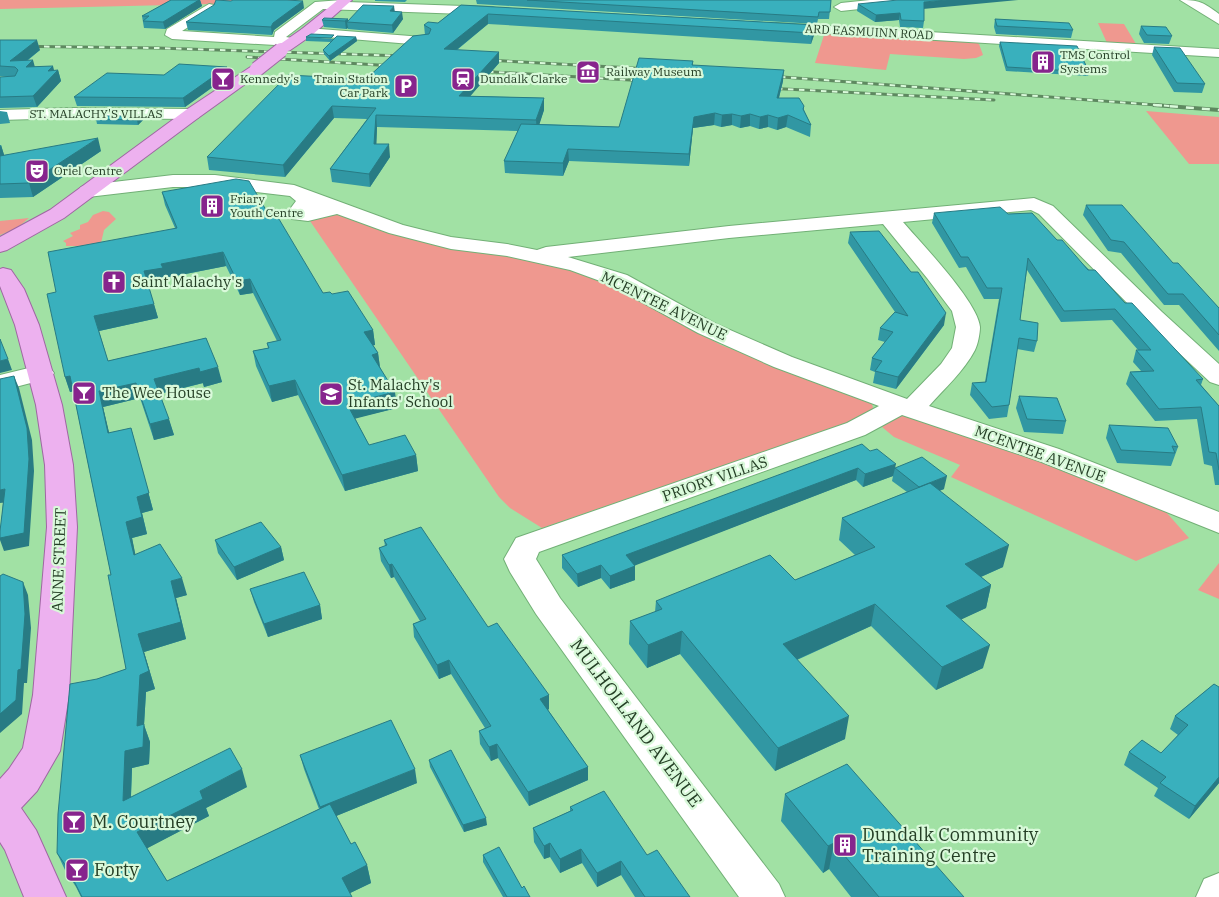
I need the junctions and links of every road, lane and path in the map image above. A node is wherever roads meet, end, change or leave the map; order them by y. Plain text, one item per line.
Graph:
1 (906, 0) edge
2 (1186, 0) edge
3 (342, 3) edge
4 (835, 3) edge
5 (209, 8) edge
6 (504, 12) edge
7 (1219, 20) edge
8 (759, 26) edge
9 (852, 31) junction
10 (307, 32) junction
11 (423, 41) edge
12 (274, 42) junction
13 (291, 43) junction
14 (1219, 53) edge
15 (192, 114) junction
16 (0, 115) edge
17 (121, 165) junction
18 (154, 182) junction
19 (88, 191) junction
20 (888, 217) junction
21 (539, 258) junction
22 (6, 262) edge
23 (41, 373) junction
24 (1219, 377) edge
25 (0, 382) edge
26 (905, 407) junction
27 (1219, 523) edge
28 (527, 545) joint
29 (0, 804) edge
30 (0, 809) edge
31 (1219, 892) edge
32 (45, 897) edge
33 (764, 897) edge
34 (1217, 897) edge

1 - 4 street
2 - 7 street
3 - 6 street
3 - 10 main road
3 - 12 street
4 - 9 street
5 - 12 street
8 - 9 street, ARD EASMUINN ROAD
9 - 14 street, ARD EASMUINN ROAD
10 - 11 street
10 - 13 main road
12 - 13 street
13 - 15 main road, bridge
15 - 16 street, ST. MALACHY'S VILLAS
15 - 17 main road
17 - 18 street
17 - 19 main road
18 - 19 street, MCENTEE AVENUE
18 - 21 street, MCENTEE AVENUE
19 - 22 main road
20 - 21 street
20 - 24 street
20 - 26 street, PRIORY VILLAS
21 - 26 street, MCENTEE AVENUE
22 - 23 main road, ANNE STREET
23 - 25 street
23 - 29 main road, ANNE STREET
26 - 27 street, MCENTEE AVENUE
26 - 28 street, PRIORY VILLAS
28 - 33 street, MULHOLLAND AVENUE
30 - 32 main road
31 - 34 street

